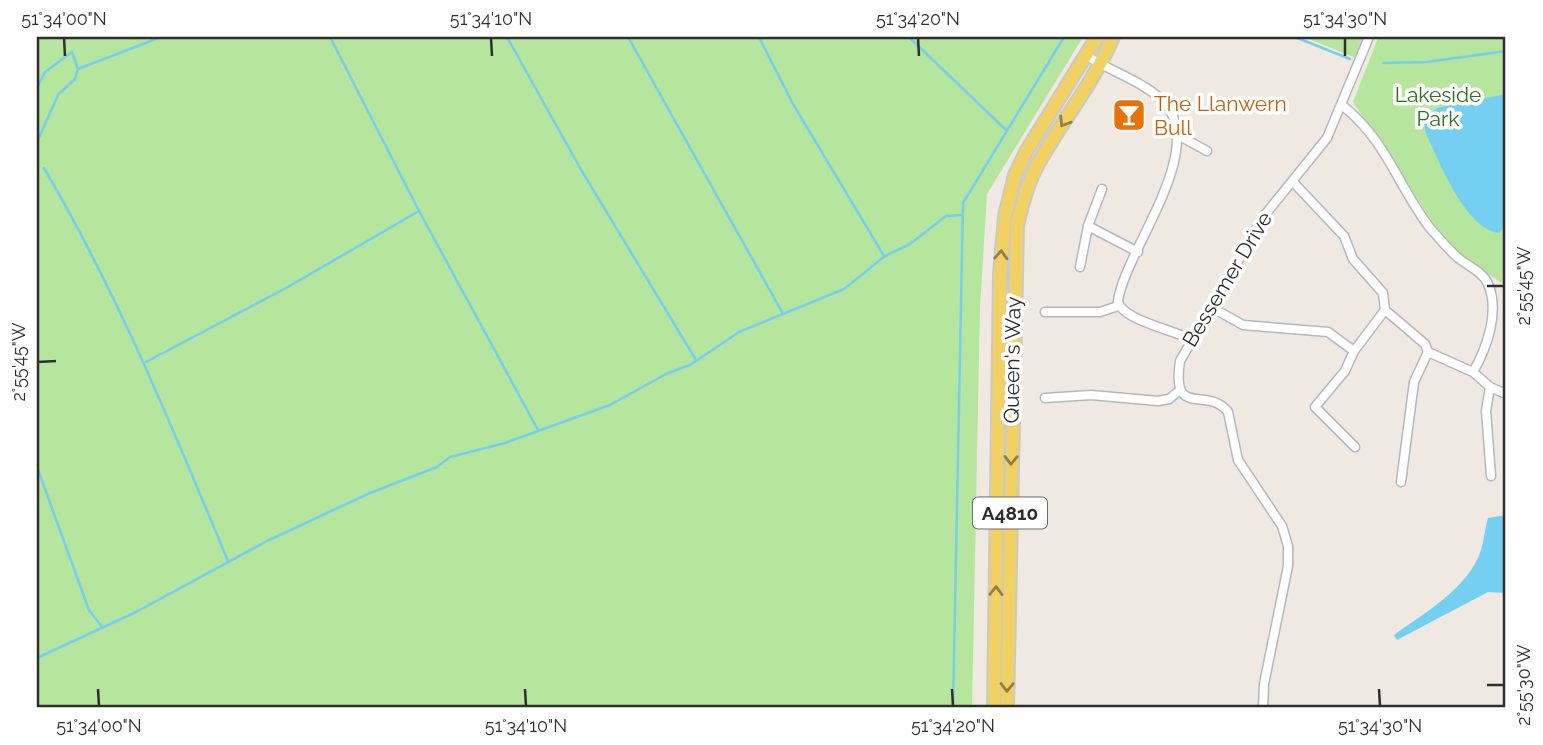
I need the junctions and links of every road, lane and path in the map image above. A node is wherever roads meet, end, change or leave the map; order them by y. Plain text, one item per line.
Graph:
1 (1097, 37) edge
2 (1113, 37) edge
3 (1369, 37) edge
4 (1087, 56) junction
5 (1100, 64) junction
6 (1343, 106) junction
7 (1176, 134) junction
8 (1208, 151) dead end
9 (1293, 182) junction
10 (1102, 189) dead end
11 (1088, 226) junction
12 (1138, 252) junction
13 (1080, 267) dead end
14 (1118, 306) junction
15 (1211, 307) junction
16 (1385, 310) junction
17 (1045, 312) dead end
18 (1190, 340) junction
19 (1354, 351) junction
20 (1428, 352) junction
21 (1473, 372) junction
22 (1490, 387) junction
23 (1180, 390) junction
24 (1506, 394) edge
25 (1045, 398) dead end
26 (1355, 447) dead end
27 (1491, 476) dead end
28 (1401, 482) dead end
29 (994, 708) edge
30 (1007, 708) edge
31 (1263, 708) edge

1 - 4 main road, Queen's Way / A4810
2 - 5 main road, Queen's Way / A4810
3 - 6 street, Bessemer Drive
4 - 5 street
29 -> 4 main road, Queen's Way / A4810
5 - 7 street
5 -> 30 main road, Queen's Way / A4810
6 - 9 street, Bessemer Drive
6 - 21 street
7 - 8 street
7 - 12 street
9 - 15 street, Bessemer Drive
9 - 16 street
10 - 11 street
11 - 12 street
11 - 13 street
12 - 14 street
14 - 17 street
14 - 18 street
15 - 18 street, Bessemer Drive
15 - 19 street
16 - 19 street
16 - 20 street
18 - 23 street, Bessemer Drive
19 - 26 street
20 - 21 street
20 - 28 street
21 - 22 street
22 - 24 street
22 - 27 street
23 - 25 street
23 - 31 street

